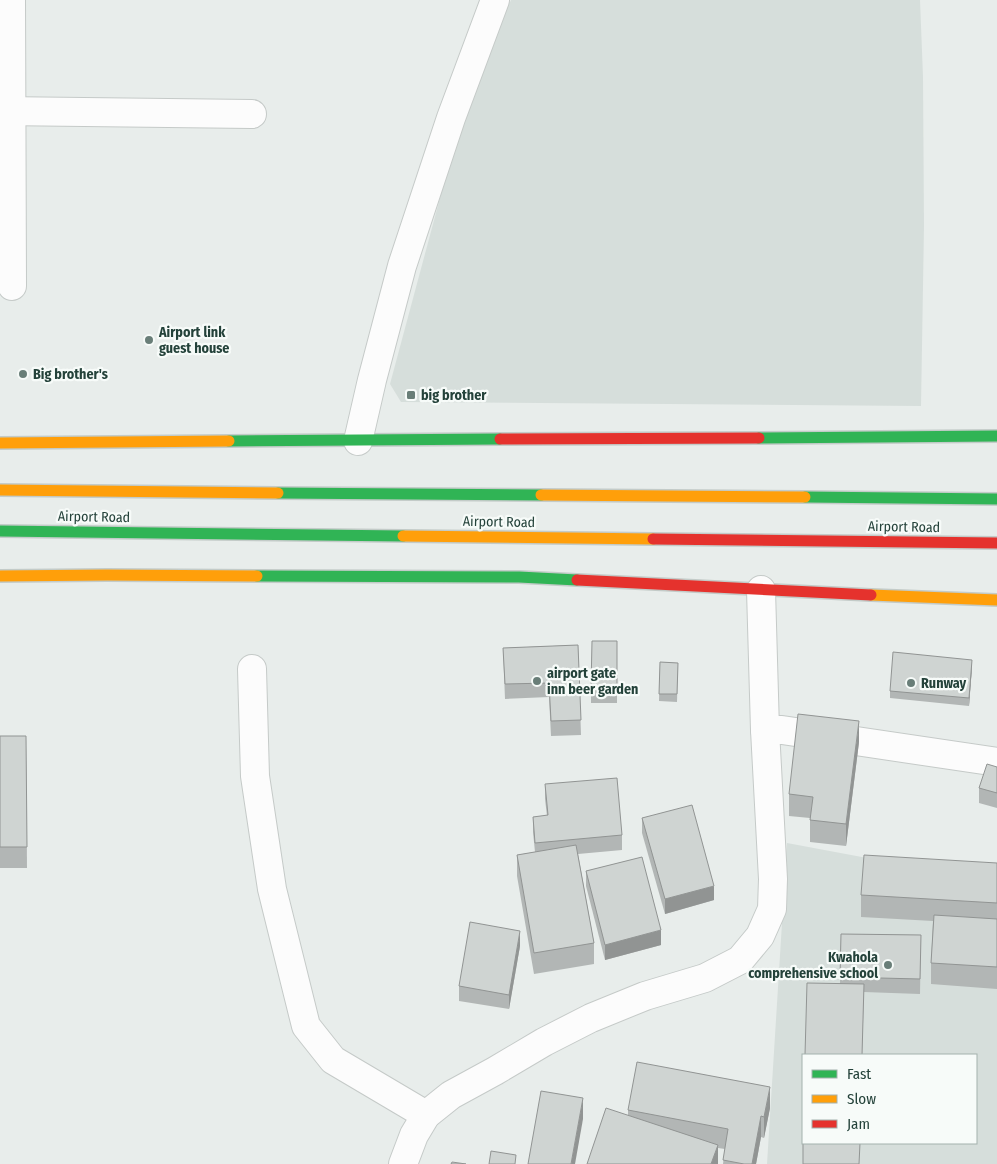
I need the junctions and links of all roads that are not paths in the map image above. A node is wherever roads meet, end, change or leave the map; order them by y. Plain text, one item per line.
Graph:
1 (11, 0) edge
2 (495, 0) edge
3 (6, 111) edge
4 (252, 114) dead end
5 (12, 286) dead end
6 (997, 436) edge
7 (358, 441) junction
8 (0, 444) edge
9 (0, 490) edge
10 (997, 499) edge
11 (0, 531) edge
12 (997, 543) edge
13 (0, 576) edge
14 (761, 590) junction
15 (997, 600) edge
16 (252, 669) dead end
17 (765, 730) junction
18 (997, 762) edge
19 (426, 1115) junction
20 (403, 1164) edge

1 - 3 street
2 - 7 street
3 - 4 street
3 - 5 street
6 - 7 main road
7 - 8 main road
9 - 10 main road, Airport Road
11 - 12 main road, Airport Road
13 - 14 main road
14 - 15 main road
14 - 17 street
16 - 19 street
17 - 18 street
17 - 19 street
19 - 20 street

